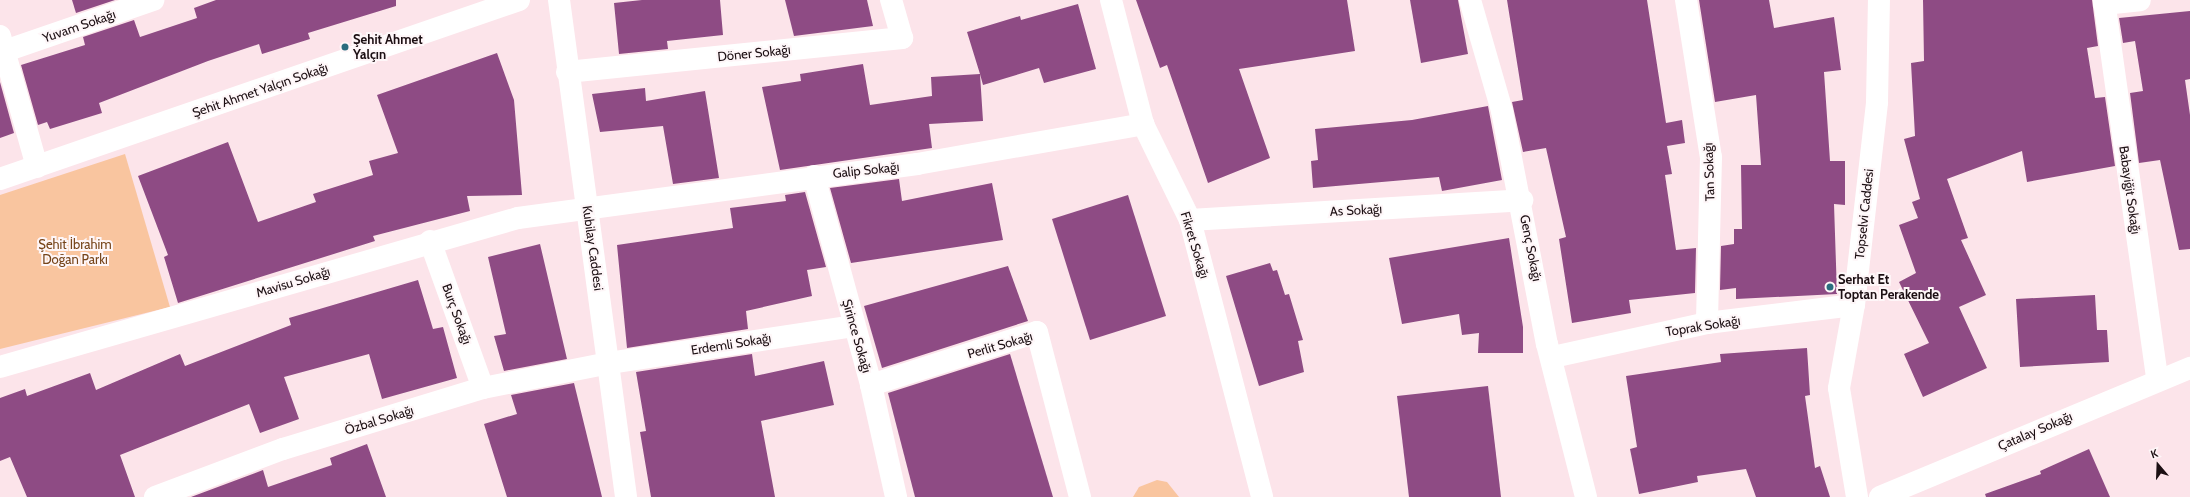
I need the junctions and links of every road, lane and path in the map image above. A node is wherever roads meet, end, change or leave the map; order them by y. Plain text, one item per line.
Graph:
1 (152, 0) edge
2 (519, 0) edge
3 (559, 0) edge
4 (891, 0) edge
5 (1111, 0) edge
6 (1470, 0) edge
7 (1686, 0) edge
8 (1879, 0) edge
9 (2140, 0) edge
10 (2104, 2) edge
11 (2, 44) edge
12 (567, 72) junction
13 (1144, 124) junction
14 (37, 167) junction
15 (814, 176) junction
16 (0, 179) edge
17 (1522, 200) junction
18 (587, 207) junction
19 (1190, 220) junction
20 (430, 240) junction
21 (1854, 305) junction
22 (1707, 323) junction
23 (853, 326) junction
24 (1553, 357) junction
25 (609, 363) junction
26 (0, 367) edge
27 (2190, 368) edge
28 (2157, 379) junction
29 (872, 385) junction
30 (483, 388) junction
31 (155, 497) edge
32 (626, 497) edge
33 (896, 497) edge
34 (1080, 497) edge
35 (1262, 497) edge
36 (1586, 497) edge
37 (1857, 497) edge
38 (1880, 497) edge

1 - 11 street, Yuvam Sokağı
2 - 14 street, Şehit Ahmet Yalçın Sokağı
3 - 12 street, Kubilay Caddesi
4 - 12 street, Döner Sokağı
5 - 13 street, Fikret Sokağı
6 - 17 street, Genç Sokağı
7 - 22 street, Tan Sokağı
8 - 21 street, Topselvi Caddesi
9 - 10 street
10 - 28 street, Babayiğit Sokağı
11 - 14 street
12 - 18 street, Kubilay Caddesi
13 - 15 street, Galip Sokağı
13 - 19 street, Fikret Sokağı
14 - 16 street, Şehit Ahmet Yalçın Sokağı
15 - 18 street, Galip Sokağı
15 - 23 street, Şirince Sokağı
17 - 19 street, As Sokağı
17 - 24 street, Genç Sokağı
18 - 20 street, Mavisu Sokağı
18 - 25 street, Kubilay Caddesi
19 - 35 street, Fikret Sokağı
20 - 26 street, Mavisu Sokağı
20 - 30 street, Burç Sokağı
21 - 22 street, Toprak Sokağı
21 - 37 street, Topselvi Caddesi
22 - 24 street, Toprak Sokağı
23 - 25 street, Erdemli Sokağı
23 - 29 street, Şirince Sokağı
24 - 36 street, Genç Sokağı
25 - 30 street, Özbal Sokağı
25 - 32 street, Kubilay Caddesi
27 - 28 street, Çatalay Sokağı
28 - 38 street, Çatalay Sokağı
29 - 33 street, Şirince Sokağı
29 - 34 street, Perlit Sokağı
30 - 31 street, Özbal Sokağı

